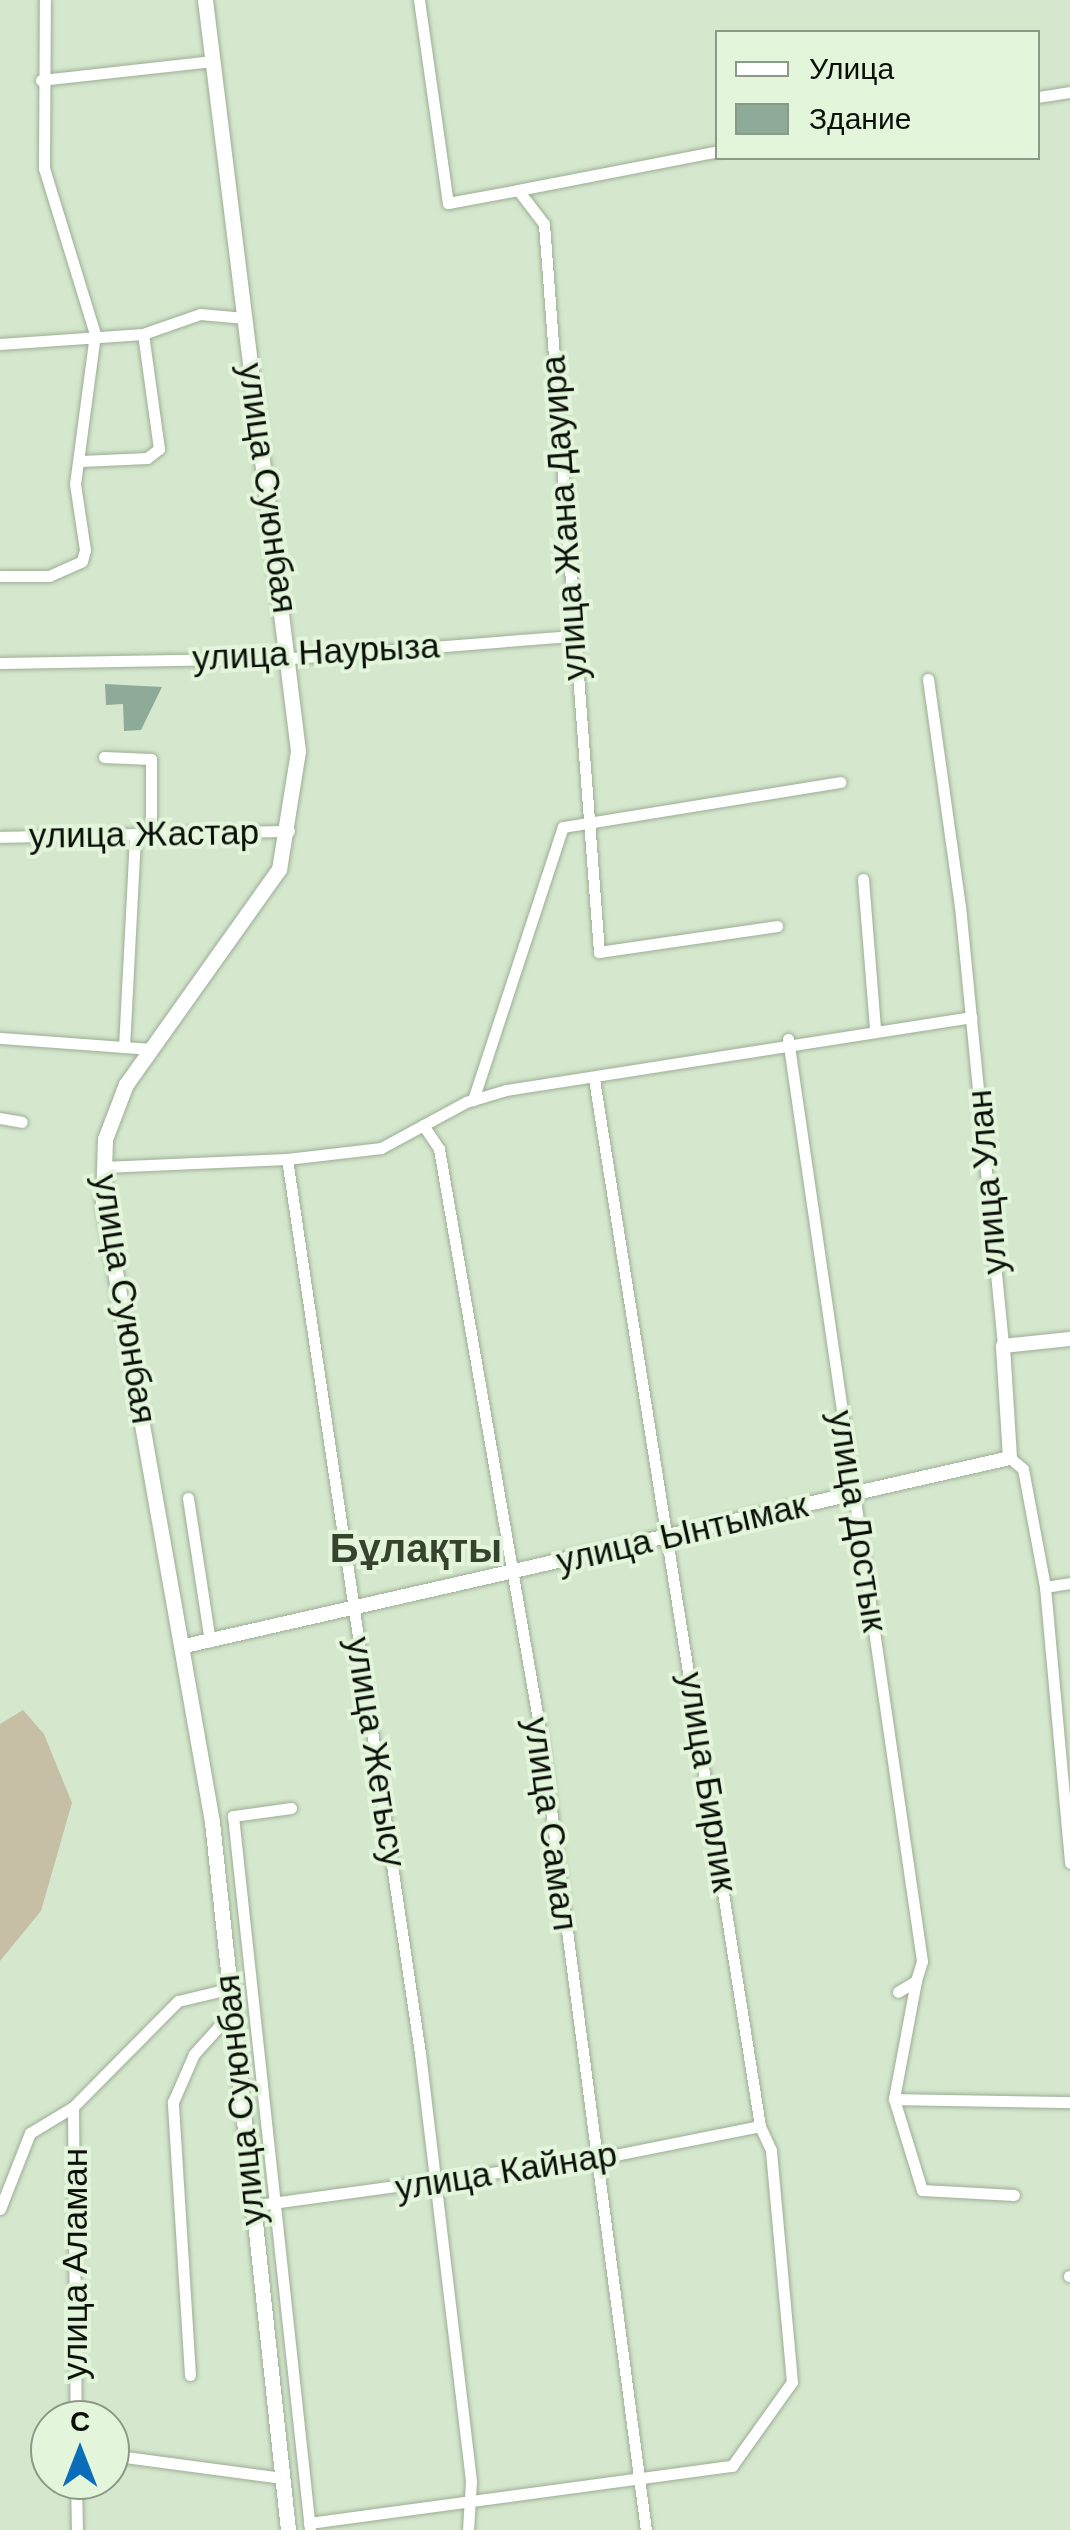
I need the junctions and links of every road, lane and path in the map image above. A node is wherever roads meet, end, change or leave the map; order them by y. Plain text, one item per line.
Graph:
1 (45, 0) edge
2 (205, 0) edge
3 (419, 0) edge
4 (214, 62) junction
5 (41, 80) junction
6 (1070, 92) edge
7 (1040, 98) edge
8 (715, 152) edge
9 (518, 190) junction
10 (245, 318) junction
11 (94, 334) junction
12 (143, 334) junction
13 (0, 344) edge
14 (81, 461) junction
15 (0, 576) edge
16 (572, 636) junction
17 (292, 658) junction
18 (0, 662) edge
19 (928, 680) dead end
20 (104, 757) dead end
21 (840, 782) dead end
22 (587, 822) junction
23 (289, 831) junction
24 (136, 834) junction
25 (151, 834) junction
26 (0, 836) edge
27 (863, 879) dead end
28 (777, 926) dead end
29 (971, 1017) junction
30 (876, 1029) junction
31 (0, 1038) edge
32 (788, 1042) junction
33 (124, 1048) junction
34 (149, 1049) junction
35 (594, 1079) junction
36 (472, 1100) junction
37 (0, 1118) edge
38 (22, 1122) dead end
39 (424, 1125) junction
40 (287, 1159) junction
41 (102, 1167) junction
42 (1070, 1339) edge
43 (1003, 1346) junction
44 (1010, 1458) junction
45 (855, 1492) junction
46 (188, 1498) dead end
47 (669, 1538) junction
48 (510, 1574) junction
49 (1070, 1583) edge
50 (1045, 1587) junction
51 (354, 1609) junction
52 (210, 1641) junction
53 (185, 1646) junction
54 (290, 1808) dead end
55 (1070, 1863) edge
56 (916, 1981) junction
57 (228, 1989) junction
58 (898, 1992) dead end
59 (232, 2026) junction
60 (894, 2099) junction
61 (1070, 2102) edge
62 (73, 2107) junction
63 (760, 2126) junction
64 (595, 2159) junction
65 (436, 2182) junction
66 (1014, 2196) dead end
67 (276, 2204) junction
68 (250, 2206) junction
69 (0, 2209) edge
70 (190, 2375) dead end
71 (76, 2400) edge
72 (130, 2458) edge
73 (282, 2478) junction
74 (638, 2480) junction
75 (76, 2500) edge
76 (469, 2503) junction
77 (309, 2526) edge
78 (77, 2530) edge
79 (288, 2530) edge
80 (468, 2530) edge
81 (646, 2530) edge

1 - 5 street
2 - 4 main road, улица Суюнбая
3 - 9 street
4 - 5 street
4 - 10 main road, улица Суюнбая
5 - 11 street
6 - 7 street
8 - 9 street
9 - 16 street, улица Жана Дауира
10 - 12 street
10 - 17 main road, улица Суюнбая
11 - 12 street
11 - 13 street
11 - 14 street
12 - 14 street
14 - 15 street
16 - 17 street, улица Наурыза
16 - 22 street, улица Жана Дауира
17 - 18 street, улица Наурыза
17 - 23 main road, улица Суюнбая
19 - 29 street, улица Улан
20 - 25 street
21 - 22 street
22 - 28 street, улица Жана Дауира
22 - 36 street
23 - 25 street, улица Жастар
23 - 34 main road, улица Суюнбая
24 - 25 street, улица Жастар
24 - 26 street, улица Жастар
24 - 33 street
27 - 30 street
29 - 30 street
29 - 43 street, улица Улан
30 - 32 street
31 - 33 street
32 - 35 street
32 - 45 street, улица Достык
33 - 34 street
34 - 41 main road, улица Суюнбая
35 - 36 street
35 - 47 street, улица Бирлик
36 - 39 street
37 - 38 street
39 - 40 street
39 - 48 street, улица Самал
40 - 41 street
40 - 51 street, улица Жетысу
41 - 53 main road, улица Суюнбая
42 - 43 street
43 - 44 street
44 - 45 street, улица Ынтымак
44 - 50 street
45 - 47 street, улица Ынтымак
45 - 56 street, улица Достык
46 - 52 street
47 - 48 street, улица Ынтымак
47 - 63 street, улица Бирлик
48 - 51 street, улица Ынтымак
48 - 64 street, улица Самал
49 - 50 street
50 - 55 street
51 - 52 street, улица Ынтымак
51 - 65 street, улица Жетысу
52 - 53 street, улица Ынтымак
53 - 57 main road, улица Суюнбая
54 - 67 street
56 - 58 street
56 - 60 street, улица Достык
57 - 59 main road, улица Суюнбая
57 - 62 street
59 - 68 main road, улица Суюнбая
59 - 70 street
60 - 61 street
60 - 66 street
62 - 69 street
62 - 71 street, улица Аламан
63 - 64 street, улица Кайнар
63 - 74 street, улица Бирлик
64 - 65 street, улица Кайнар
64 - 74 street, улица Самал
65 - 67 street, улица Кайнар
65 - 76 street, улица Жетысу
67 - 68 street, улица Кайнар
67 - 77 street
68 - 73 main road, улица Суюнбая
72 - 73 street
73 - 79 main road, улица Суюнбая
74 - 76 street
74 - 81 street, улица Самал
75 - 78 street
76 - 77 street
76 - 80 street, улица Жетысу

